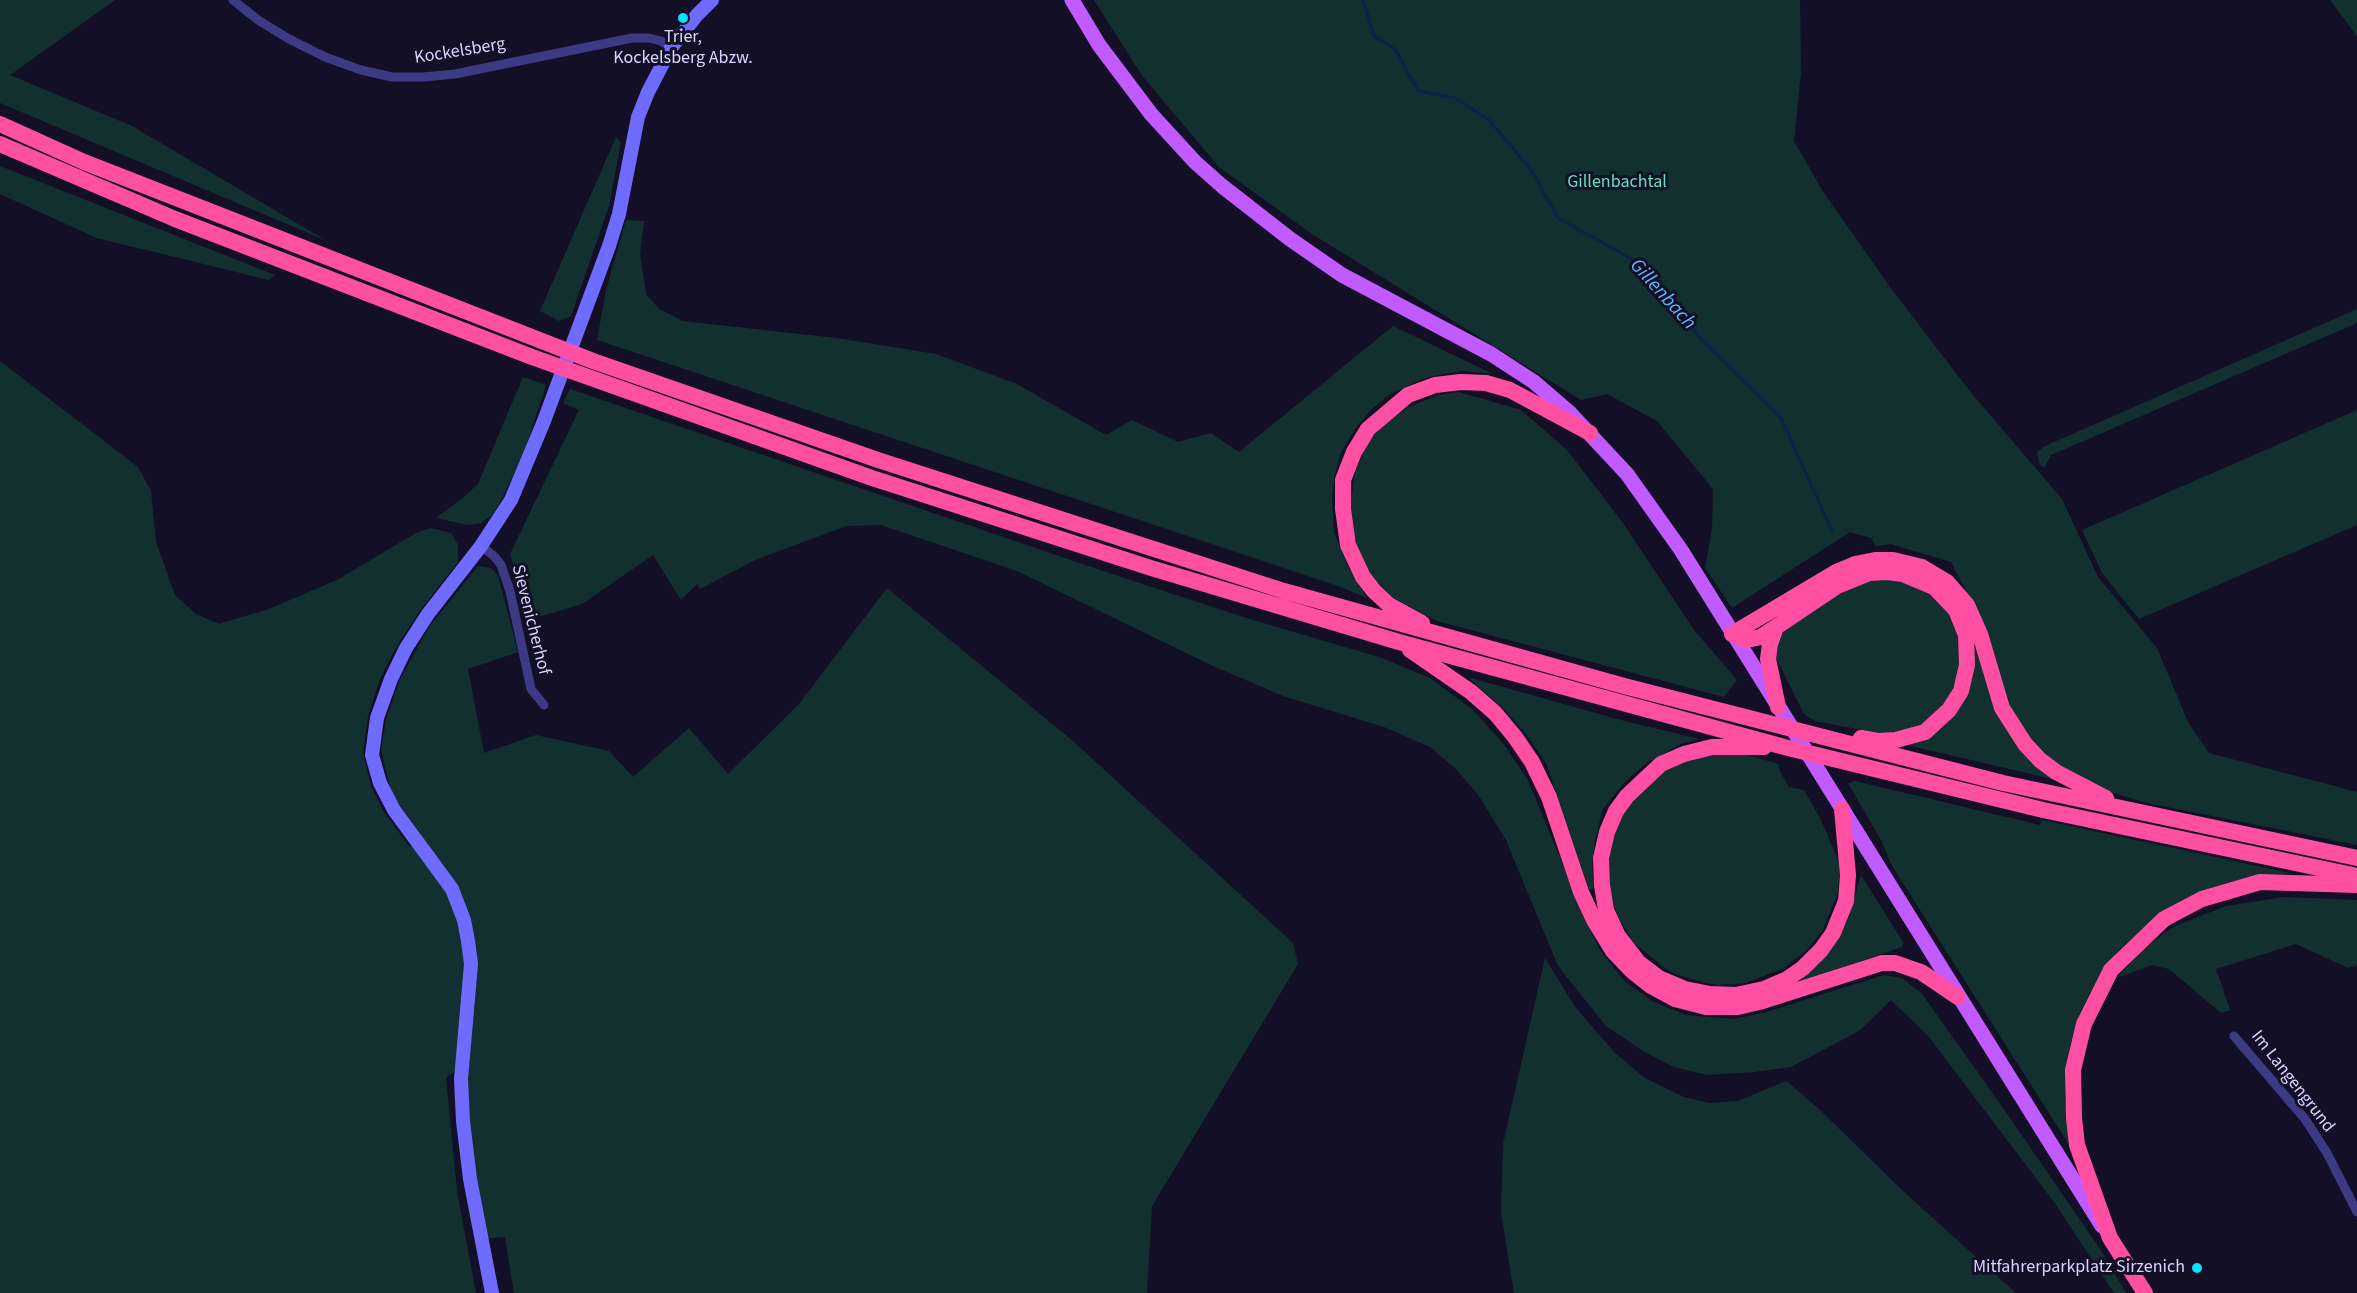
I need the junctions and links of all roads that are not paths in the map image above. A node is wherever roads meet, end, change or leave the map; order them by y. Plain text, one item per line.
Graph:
1 (233, 0) edge
2 (712, 0) edge
3 (1072, 0) edge
4 (1077, 0) edge
5 (1086, 24) junction
6 (671, 48) junction
7 (0, 124) edge
8 (0, 144) edge
9 (1590, 433) junction
10 (481, 546) junction
11 (1776, 627) junction
12 (1732, 634) junction
13 (1458, 640) junction
14 (1399, 642) junction
15 (544, 705) dead end
16 (1778, 707) junction
17 (1770, 725) junction
18 (1788, 748) junction
19 (1842, 809) junction
20 (2142, 813) junction
21 (2357, 858) edge
22 (2357, 876) edge
23 (2357, 885) edge
24 (1958, 997) junction
25 (2234, 1035) dead end
26 (2357, 1212) edge
27 (2110, 1238) junction
28 (492, 1293) edge
29 (2145, 1293) edge

1 - 6 street, Kockelsberg
2 - 6 main road
3 - 5 main road
4 - 5 main road
5 - 9 main road
6 - 10 main road
7 - 13 highway
8 - 14 highway
9 - 12 main road
9 - 13 highway
10 - 15 street, Sievenicherhof
10 - 28 main road
11 - 12 highway
11 - 16 highway
11 - 17 highway
12 - 16 main road
12 - 20 highway
13 - 17 highway
14 - 18 highway
14 - 24 highway
16 - 19 main road
17 - 20 highway
18 - 19 highway
18 - 22 highway
19 - 24 main road
20 - 21 highway
23 - 27 highway
24 - 27 main road
25 - 26 street, Im Langengrund
27 - 29 highway

